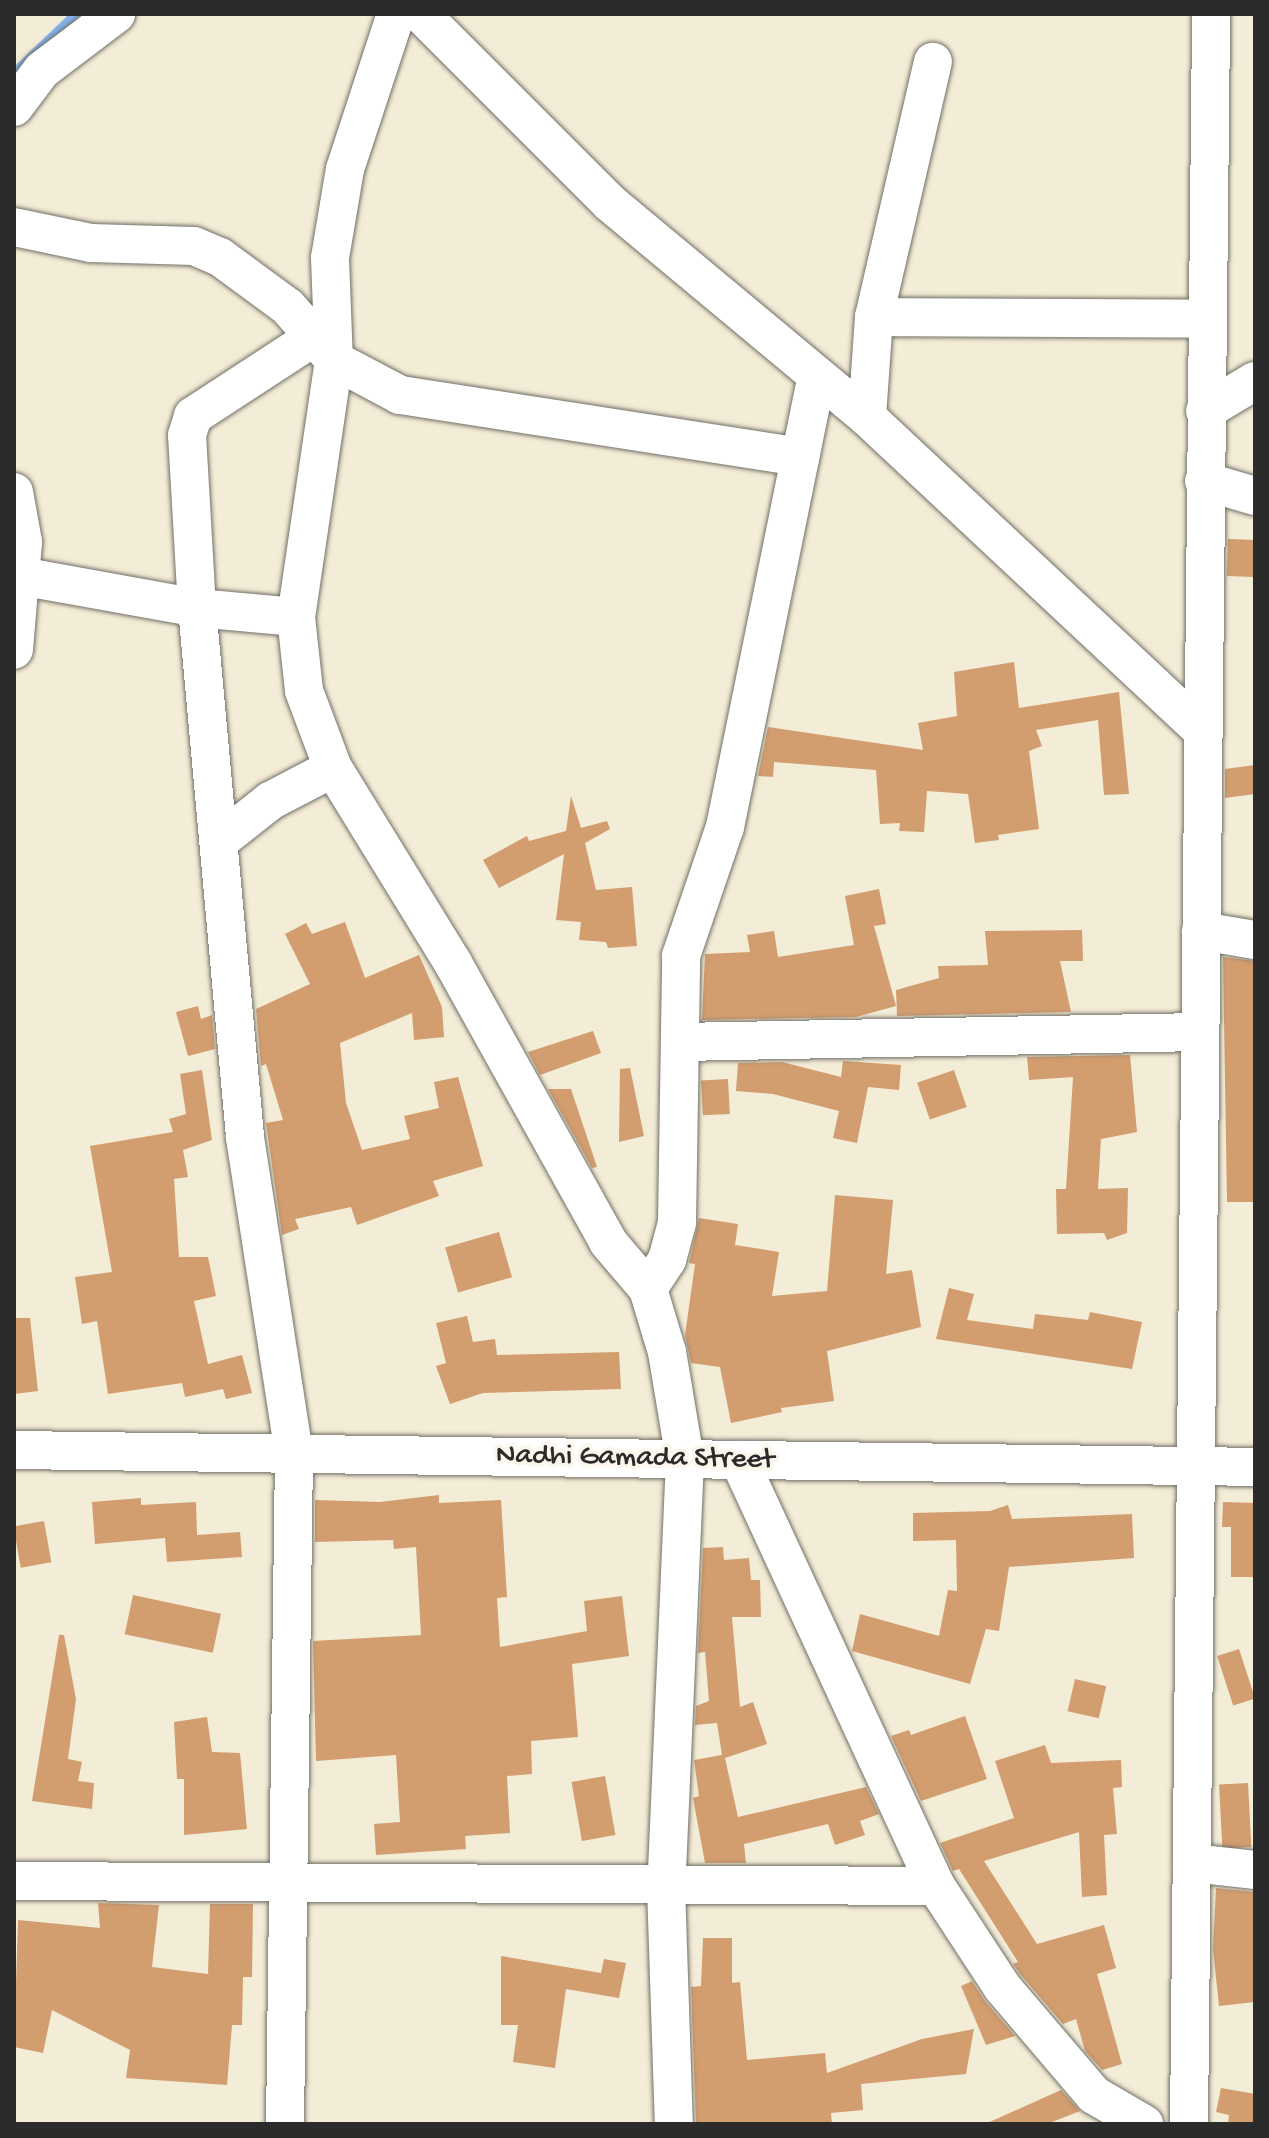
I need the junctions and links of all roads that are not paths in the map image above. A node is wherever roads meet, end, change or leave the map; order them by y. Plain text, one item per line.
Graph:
1 (116, 14) edge
2 (396, 14) edge
3 (421, 14) edge
4 (1211, 14) edge
5 (933, 62) dead end
6 (14, 107) edge
7 (14, 227) edge
8 (874, 317) junction
9 (1206, 319) junction
10 (324, 349) junction
11 (817, 376) junction
12 (1255, 381) edge
13 (1205, 411) junction
14 (867, 417) junction
15 (800, 457) junction
16 (1204, 481) junction
17 (14, 492) edge
18 (1255, 496) edge
19 (20, 576) junction
20 (197, 608) junction
21 (296, 617) junction
22 (14, 650) edge
23 (1204, 732) junction
24 (333, 768) junction
25 (221, 840) junction
26 (1201, 931) junction
27 (1255, 940) edge
28 (1200, 1032) junction
29 (680, 1042) junction
30 (648, 1289) junction
31 (14, 1450) edge
32 (294, 1454) junction
33 (685, 1459) junction
34 (739, 1460) junction
35 (1197, 1466) junction
36 (1255, 1467) edge
37 (1192, 1863) junction
38 (1255, 1870) edge
39 (14, 1881) edge
40 (292, 1882) junction
41 (936, 1886) junction
42 (666, 1887) junction
43 (285, 2124) edge
44 (674, 2124) edge
45 (1144, 2124) edge
46 (1189, 2124) edge

1 - 6 street
2 - 10 street
3 - 11 street
4 - 9 street
5 - 8 street
7 - 10 street
8 - 9 street
8 - 14 street
9 - 13 street
10 - 15 street
10 - 20 street
10 - 21 street
11 - 14 street
11 - 15 street
12 - 13 street
13 - 16 street
14 - 23 street
15 - 29 street
16 - 18 street
16 - 23 street
17 - 19 street
19 - 20 street
19 - 22 street
20 - 21 street
20 - 25 street
21 - 24 street
23 - 26 street
24 - 25 street
24 - 30 street
25 - 32 street
26 - 27 street
26 - 28 street
28 - 29 street
28 - 35 street
29 - 30 street
30 - 33 street
31 - 32 street, Nadhi Gamada Street
32 - 33 street, Nadhi Gamada Street
32 - 40 street
33 - 34 street, Nadhi Gamada Street
33 - 42 street
34 - 35 street, Nadhi Gamada Street
34 - 41 street
35 - 36 street, Nadhi Gamada Street
35 - 37 street
37 - 38 street
37 - 46 street
39 - 40 street
40 - 42 street
40 - 43 street
41 - 42 street
41 - 45 street
42 - 44 street

